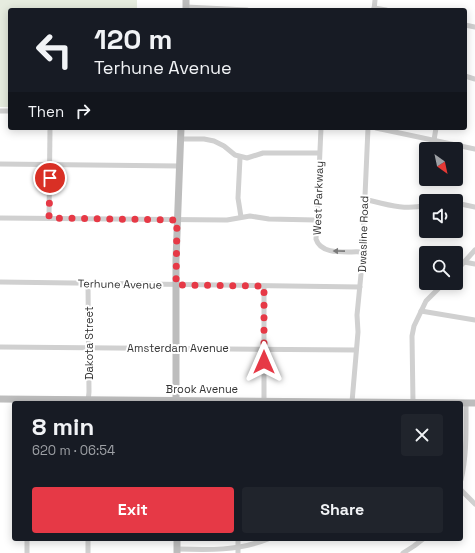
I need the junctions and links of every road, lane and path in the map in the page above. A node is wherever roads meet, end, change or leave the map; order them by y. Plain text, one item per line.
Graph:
1 (186, 6) edge
2 (216, 8) edge
3 (50, 130) edge
4 (181, 130) edge
5 (321, 130) edge
6 (368, 130) edge
7 (386, 130) edge
8 (436, 130) edge
9 (181, 139) junction
10 (434, 140) junction
11 (475, 149) edge
12 (319, 153) junction
13 (240, 158) junction
14 (0, 164) edge
15 (50, 165) junction
16 (179, 166) junction
17 (364, 199) junction
18 (463, 204) edge
19 (419, 207) edge
20 (475, 207) edge
21 (0, 218) edge
22 (49, 218) junction
23 (241, 218) junction
24 (177, 220) junction
25 (316, 220) junction
26 (475, 250) edge
27 (362, 252) junction
28 (464, 262) joint
29 (475, 264) edge
30 (0, 282) edge
31 (88, 284) junction
32 (176, 285) junction
33 (264, 286) junction
34 (360, 287) junction
35 (437, 290) edge
36 (421, 311) junction
37 (475, 320) edge
38 (0, 347) edge
39 (89, 348) junction
40 (176, 348) junction
41 (264, 349) junction
42 (356, 350) junction
43 (0, 399) edge
44 (27, 401) edge
45 (88, 401) edge
46 (176, 401) edge
47 (264, 401) edge
48 (352, 401) edge
49 (413, 401) edge
50 (466, 402) joint
51 (475, 402) edge
52 (463, 473) edge
53 (463, 492) edge
54 (475, 504) edge
55 (27, 541) edge
56 (88, 541) edge
57 (238, 541) edge
58 (260, 541) edge
59 (420, 541) edge
60 (238, 547) junction
61 (177, 551) edge
62 (27, 553) edge
63 (88, 553) edge
64 (238, 553) edge
65 (403, 553) edge

1 - 2 street
3 - 15 street
4 - 9 main road
5 - 12 street, West Parkway
6 - 17 street, Dwasline Road
7 - 10 street
8 - 10 street
9 - 13 street
9 - 16 main road
10 - 11 street
12 - 13 street
12 - 25 street, West Parkway
13 - 23 street
14 - 15 street
15 - 16 street
15 - 22 street
16 - 24 main road
17 - 19 street
17 - 27 street, Dwasline Road
18 - 20 street
21 - 22 street
22 - 24 street
23 - 24 street
23 - 25 street
24 - 32 main road
27 -> 25 street, West Parkway
26 - 28 street
27 - 34 street, Dwasline Road
28 - 29 street
30 - 31 street, Terhune Avenue
31 - 32 street, Terhune Avenue
31 - 39 street, Dakota Street
32 - 33 street, Terhune Avenue
32 - 40 main road
33 - 34 street, Terhune Avenue
33 - 41 street
34 - 42 street, Dwasline Road
35 - 36 street
36 - 37 street
36 - 49 street
38 - 39 street, Amsterdam Avenue
39 - 40 street, Amsterdam Avenue
39 - 45 street, Dakota Street
40 - 41 street, Amsterdam Avenue
40 - 46 main road
41 - 42 street, Amsterdam Avenue
41 - 47 street
42 - 48 street, Dwasline Road
43 - 44 main road, Brook Avenue
44 - 45 main road, Brook Avenue
50 - 51 main road, Brook Avenue
50 - 52 street
53 - 54 street
55 - 62 street
56 - 63 street
57 - 60 street
58 - 60 street
59 - 65 street
60 - 61 street
60 - 64 street

